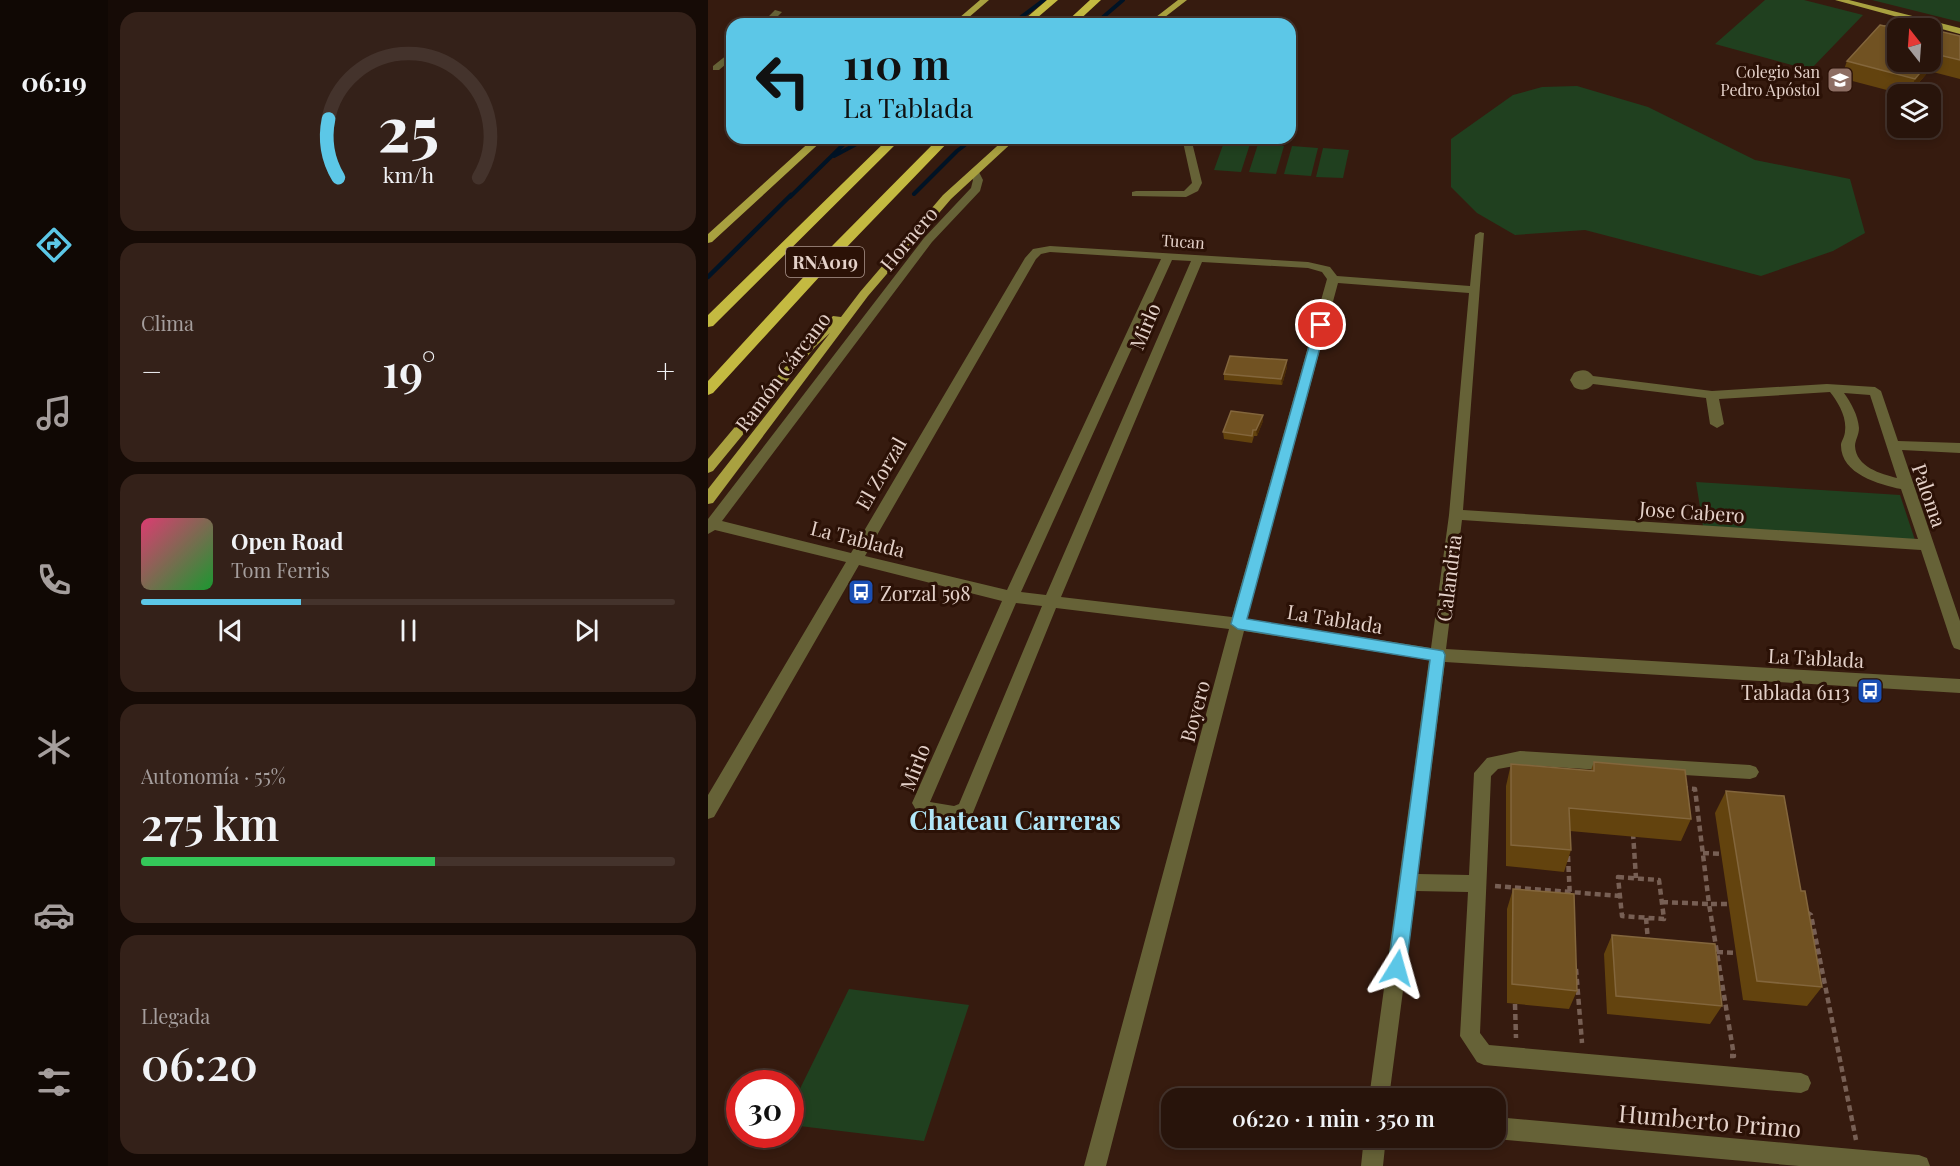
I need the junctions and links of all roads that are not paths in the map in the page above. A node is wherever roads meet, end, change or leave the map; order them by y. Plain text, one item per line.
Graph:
1 (985, 0) edge
2 (1053, 0) edge
3 (1096, 0) edge
4 (1183, 0) edge
5 (1839, 0) edge
6 (1857, 0) edge
7 (778, 12) dead end
8 (772, 18) edge
9 (963, 18) edge
10 (1031, 18) edge
11 (1076, 18) edge
12 (1159, 18) edge
13 (1960, 28) edge
14 (726, 59) edge
15 (716, 68) dead end
16 (813, 144) edge
17 (890, 144) edge
18 (940, 144) edge
19 (1005, 144) edge
20 (1188, 144) edge
21 (974, 172) junction
22 (1136, 194) dead end
23 (1480, 235) dead end
24 (708, 240) edge
25 (1037, 251) joint
26 (1168, 256) junction
27 (1197, 258) junction
28 (1330, 274) junction
29 (1475, 290) junction
30 (864, 294) junction
31 (708, 322) edge
32 (1590, 380) dead end
33 (1834, 389) junction
34 (708, 390) edge
35 (1712, 395) junction
36 (1717, 424) dead end
37 (1893, 445) junction
38 (1960, 448) edge
39 (708, 468) edge
40 (1901, 471) junction
41 (1868, 472) junction
42 (1906, 485) junction
43 (708, 499) edge
44 (1456, 515) junction
45 (710, 526) edge
46 (1926, 545) junction
47 (855, 558) junction
48 (1011, 597) junction
49 (1051, 602) junction
50 (1238, 624) junction
51 (1960, 644) edge
52 (1438, 655) junction
53 (1960, 686) edge
54 (1749, 772) dead end
55 (708, 811) edge
56 (1409, 882) junction
57 (1478, 885) junction
58 (1801, 1083) dead end
59 (1380, 1088) edge
60 (1506, 1129) edge
61 (1374, 1148) edge
62 (1095, 1166) edge
63 (1372, 1166) edge
64 (1919, 1166) edge

1 - 9 main road
2 - 10 highway
3 - 11 highway
4 - 12 main road
5 - 13 main road
6 - 13 main road
7 - 8 street
14 - 15 street
16 - 24 main road
17 - 31 highway
18 - 34 highway, RNA019
19 - 21 main road, Ramón Cárcano
20 - 22 street
21 - 30 main road, Ramón Cárcano
21 - 45 street, Hornero
23 - 29 street, Calandria
25 - 26 street, Tucan
25 - 47 street, El Zorzal
26 - 27 street, Tucan
26 - 48 street, Mirlo
27 - 28 street, Tucan
27 - 49 street, Mirlo
28 - 29 street, Tucan
28 - 50 street, Boyero
29 - 44 street, Calandria
30 - 39 main road, Ramón Cárcano
30 - 43 main road, Ramón Cárcano
32 - 35 street
33 - 35 street
33 - 37 street, Paloma
33 - 41 street
35 - 36 street
37 - 38 street
37 - 40 street, Paloma
40 - 41 street
40 - 42 street, Paloma
41 - 42 street
42 - 46 street, Paloma
44 - 46 street, Jose Cabero
44 - 52 street, Calandria
45 - 47 street, La Tablada
46 - 51 street, Paloma
47 - 48 street, La Tablada
47 - 55 street, El Zorzal
48 - 49 street, La Tablada
48 - 49 street, Mirlo
49 - 50 street, La Tablada
50 - 52 street, La Tablada
50 - 62 street, Boyero
52 - 53 street, La Tablada
52 - 56 street, Calandria
54 - 57 street
56 - 57 street
56 - 59 street, Calandria
57 - 58 street
60 - 64 street, Humberto Primo
61 - 63 street

